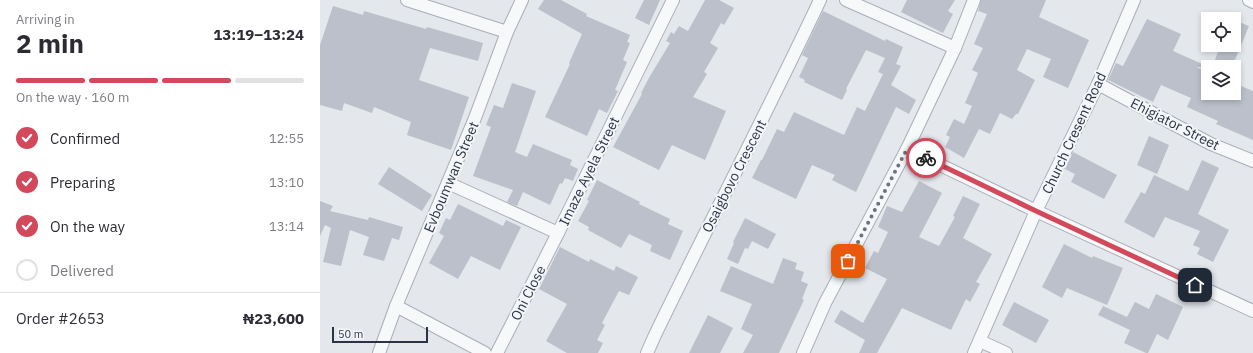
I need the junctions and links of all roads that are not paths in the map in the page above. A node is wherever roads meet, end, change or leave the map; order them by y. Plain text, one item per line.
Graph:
1 (407, 0) edge
2 (522, 0) edge
3 (673, 0) edge
4 (820, 0) edge
5 (846, 0) edge
6 (974, 0) edge
7 (1134, 0) edge
8 (1248, 0) edge
9 (1253, 2) edge
10 (507, 32) junction
11 (955, 48) junction
12 (1098, 84) junction
13 (907, 149) junction
14 (1253, 161) edge
15 (448, 183) junction
16 (1036, 211) junction
17 (558, 233) junction
18 (396, 306) junction
19 (1253, 311) edge
20 (980, 341) junction
21 (379, 353) edge
22 (486, 353) edge
23 (497, 353) edge
24 (647, 353) edge
25 (803, 353) edge
26 (974, 353) edge
27 (1006, 353) edge

1 - 10 street
2 - 10 street, Evboumwan Street
3 - 17 street, Imaze Ayela Street
4 - 24 street, Osaigbovo Crescent
5 - 11 street
6 - 11 street
7 - 12 street, Church Cresent Road
8 - 9 street
10 - 15 street, Evboumwan Street
11 - 13 street
12 - 14 street, Ehigiator Street
12 - 16 street, Church Cresent Road
13 - 16 street
13 - 25 street
15 - 17 street, Imaze Ayela Street
15 - 18 street, Evboumwan Street
16 - 19 street
16 - 20 street, Church Cresent Road
17 - 23 street, Oni Close
18 - 21 street, Evboumwan Street
18 - 22 street
20 - 26 street, Church Cresent Road
20 - 27 street

